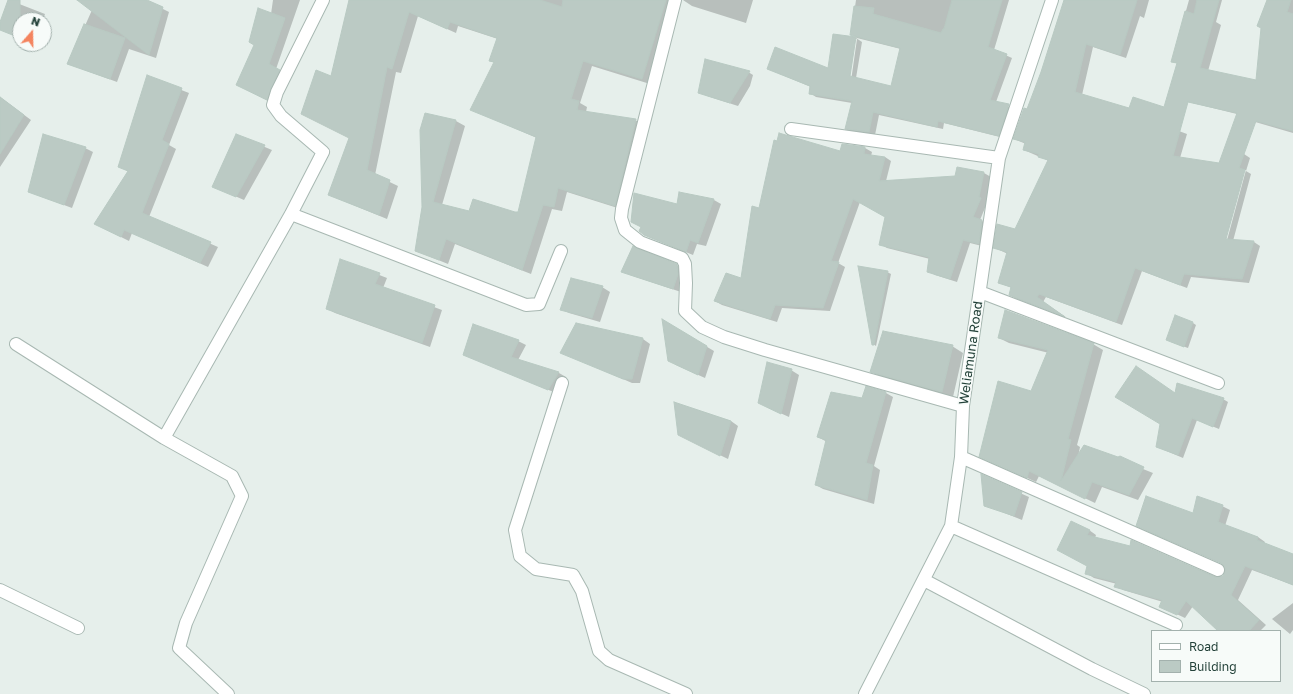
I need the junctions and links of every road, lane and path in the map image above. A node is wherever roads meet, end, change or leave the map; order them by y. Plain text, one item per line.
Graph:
1 (323, 0) edge
2 (675, 0) edge
3 (1052, 0) edge
4 (791, 129) dead end
5 (999, 158) junction
6 (291, 214) junction
7 (561, 251) dead end
8 (980, 292) junction
9 (16, 344) dead end
10 (1218, 383) dead end
11 (562, 384) dead end
12 (963, 406) junction
13 (164, 438) junction
14 (961, 457) junction
15 (951, 526) junction
16 (1218, 570) dead end
17 (924, 580) junction
18 (0, 590) edge
19 (1176, 625) dead end
20 (78, 628) dead end
21 (228, 694) edge
22 (686, 694) edge
23 (865, 694) edge
24 (1144, 694) edge

1 - 6 street
2 - 12 street
3 - 5 street, Weliamuna Road
4 - 5 street
5 - 8 street, Weliamuna Road
6 - 7 street
6 - 13 street
8 - 10 street
8 - 12 street, Weliamuna Road
9 - 13 street
11 - 22 street
12 - 14 street, Weliamuna Road
13 - 21 street
14 - 15 street, Weliamuna Road
14 - 16 street
15 - 17 street, Weliamuna Road
15 - 19 street
17 - 23 street, Weliamuna Road
17 - 24 street
18 - 20 street

